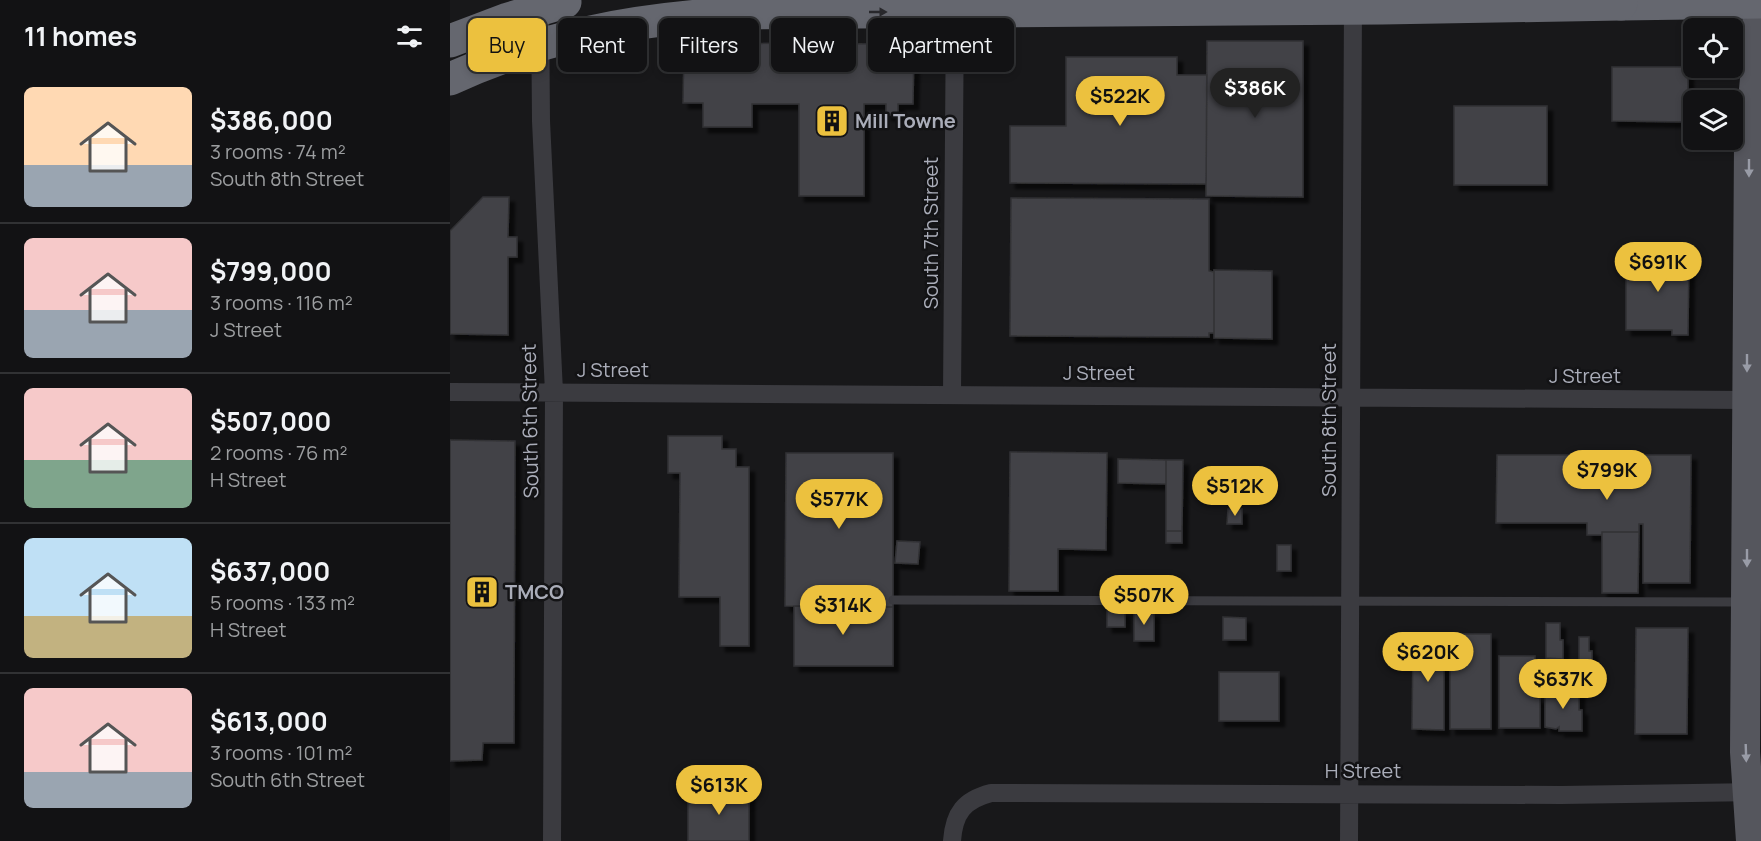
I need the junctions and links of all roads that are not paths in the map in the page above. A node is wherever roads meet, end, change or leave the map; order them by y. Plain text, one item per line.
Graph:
1 (540, 0) edge
2 (576, 0) edge
3 (955, 0) edge
4 (1353, 0) edge
5 (1759, 1) edge
6 (450, 41) edge
7 (450, 79) edge
8 (450, 392) edge
9 (554, 392) junction
10 (952, 395) junction
11 (1351, 397) junction
12 (1747, 400) junction
13 (1350, 599) junction
14 (893, 600) dead end
15 (1747, 602) junction
16 (1755, 792) edge
17 (1349, 793) junction
18 (552, 841) edge
19 (952, 841) edge
20 (1349, 841) edge
21 (1751, 841) edge

1 - 9 street, South 6th Street
2 - 6 highway, bridge
3 - 10 street, South 7th Street
4 - 11 street, South 8th Street
7 -> 5 highway, bridge
5 -> 12 main road
8 - 9 street, J Street
9 - 10 street, J Street
9 - 18 street, South 6th Street
10 - 11 street, J Street
11 - 12 street, J Street
11 - 13 street, South 8th Street
12 -> 15 main road
13 - 14 lane
13 - 15 lane
13 - 17 street, South 8th Street
15 -> 16 main road
16 - 17 street, H Street
16 - 21 main road
17 - 19 street, H Street
17 - 20 street, South 8th Street

